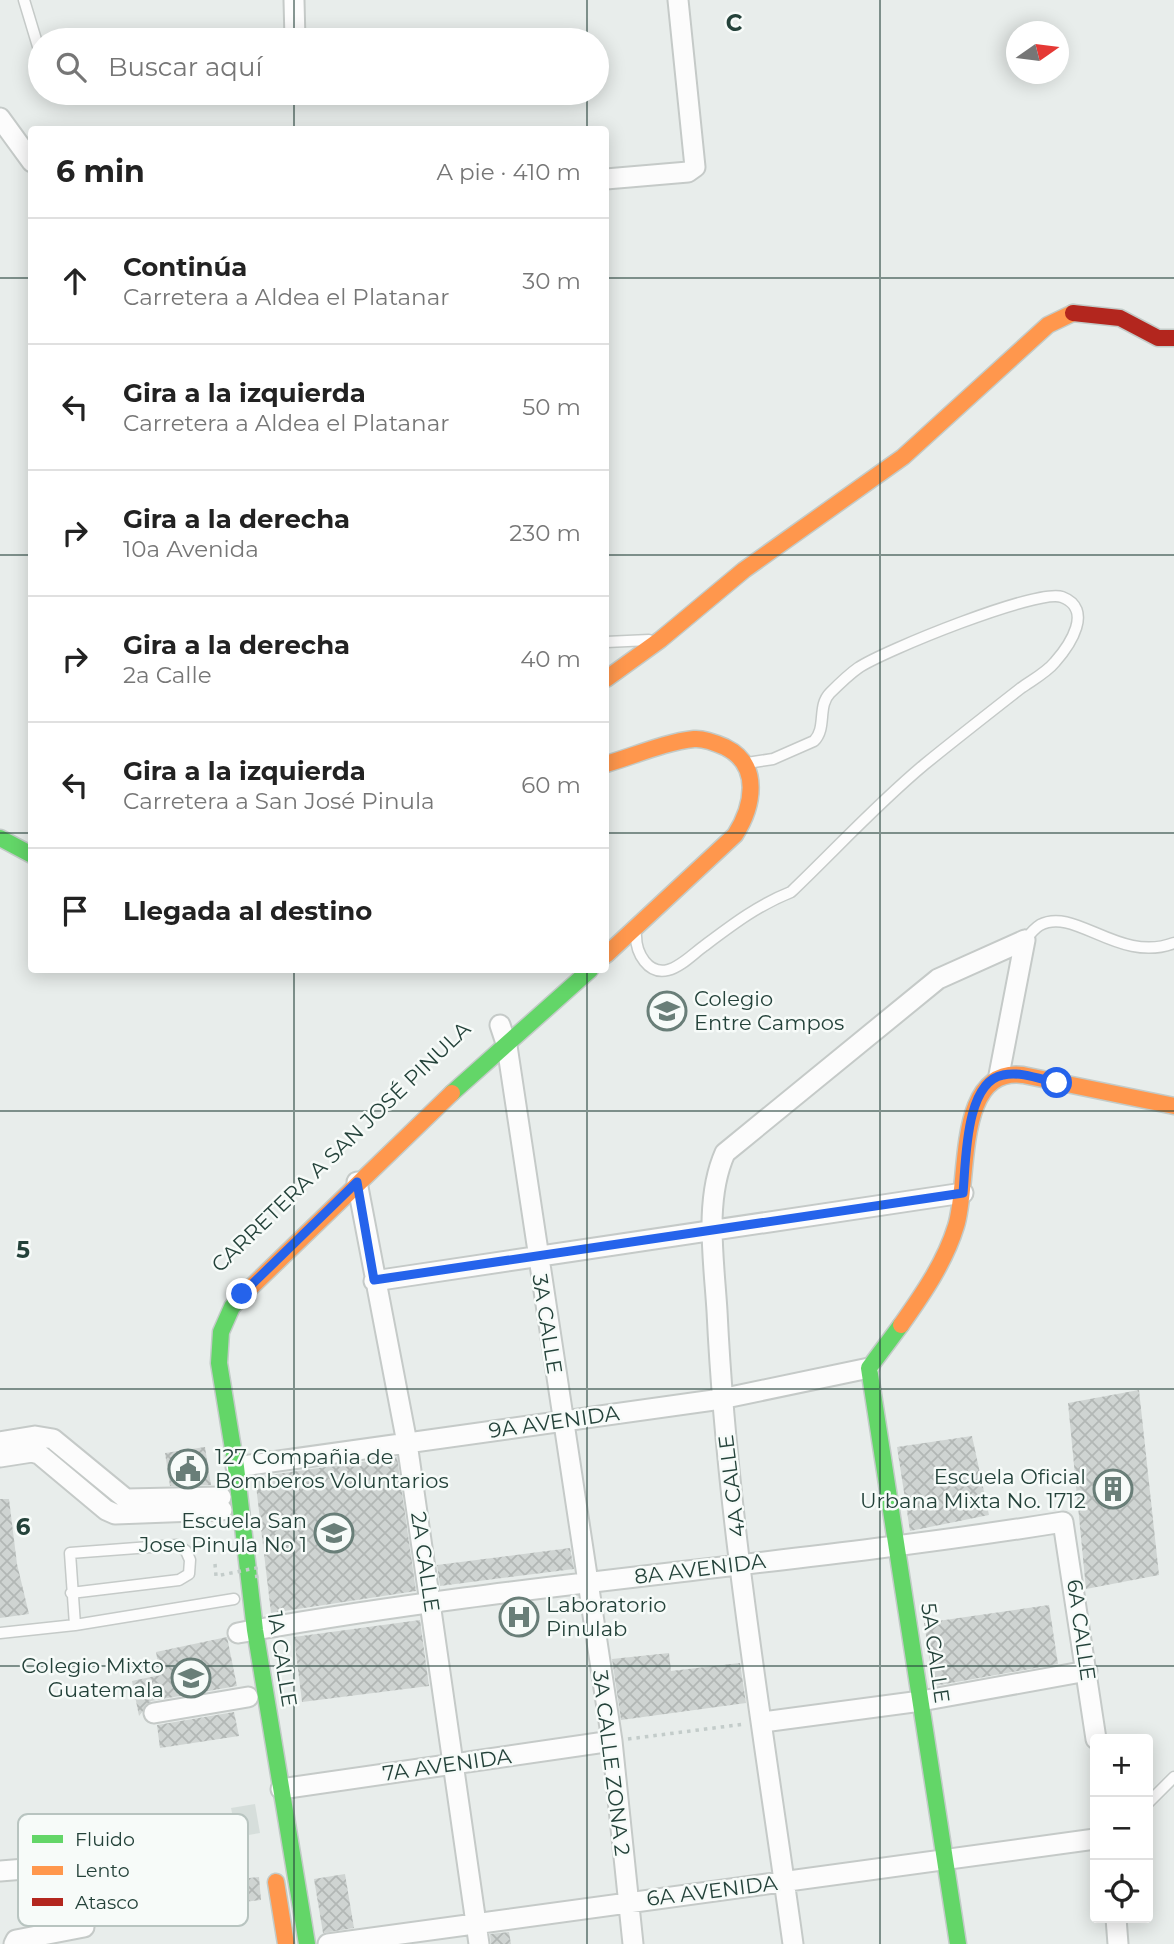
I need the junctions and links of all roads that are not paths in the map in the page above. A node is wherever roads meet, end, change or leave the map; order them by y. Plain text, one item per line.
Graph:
1 (24, 0) edge
2 (294, 0) edge
3 (678, 0) edge
4 (32, 28) edge
5 (295, 28) edge
6 (0, 118) edge
7 (28, 156) edge
8 (609, 179) edge
9 (1174, 338) edge
10 (660, 640) junction
11 (609, 642) edge
12 (609, 677) edge
13 (683, 758) dead end
14 (609, 763) edge
15 (743, 764) junction
16 (726, 768) dead end
17 (629, 774) dead end
18 (609, 780) edge
19 (734, 785) dead end
20 (728, 811) dead end
21 (0, 838) edge
22 (28, 853) edge
23 (636, 926) junction
24 (1025, 940) junction
25 (1174, 943) edge
26 (609, 952) edge
27 (587, 973) edge
28 (500, 1025) dead end
29 (507, 1046) junction
30 (999, 1075) junction
31 (1174, 1106) edge
32 (357, 1182) junction
33 (963, 1193) junction
34 (713, 1228) junction
35 (536, 1255) junction
36 (374, 1280) junction
37 (202, 1357) dead end
38 (869, 1368) junction
39 (214, 1381) junction
40 (721, 1399) junction
41 (209, 1407) dead end
42 (563, 1421) junction
43 (0, 1442) edge
44 (407, 1443) junction
45 (0, 1457) edge
46 (236, 1467) junction
47 (1062, 1522) joint
48 (898, 1546) junction
49 (741, 1564) junction
50 (586, 1583) junction
51 (71, 1593) junction
52 (431, 1601) junction
53 (239, 1618) junction
54 (75, 1625) junction
55 (0, 1633) edge
56 (1087, 1671) junction
57 (252, 1697) junction
58 (921, 1701) junction
59 (154, 1713) dead end
60 (763, 1722) junction
61 (1095, 1734) edge
62 (612, 1741) junction
63 (454, 1764) junction
64 (1174, 1777) edge
65 (281, 1789) junction
66 (1153, 1798) edge
67 (1090, 1840) edge
68 (945, 1861) junction
69 (273, 1862) dead end
70 (18, 1870) edge
71 (0, 1871) edge
72 (785, 1883) junction
73 (628, 1901) junction
74 (1116, 1923) edge
75 (84, 1927) dead end
76 (477, 1934) edge
77 (14, 1944) edge
78 (286, 1944) edge
79 (307, 1944) edge
80 (328, 1944) edge
81 (633, 1944) edge
82 (793, 1944) edge
83 (958, 1944) edge
84 (1118, 1944) edge

1 - 4 lane
2 - 5 street
3 - 8 street
6 - 7 street
9 - 10 main road
10 - 11 lane
10 - 12 main road
13 - 16 main road
14 - 15 main road
15 - 23 main road
15 - 23 lane
17 - 18 main road
19 - 20 main road
21 - 22 main road
23 - 26 main road
24 - 25 lane
24 - 30 street
24 - 34 street, 4A CALLE
27 - 29 main road, CARRETERA A SAN JOSÉ PINULA
28 - 29 street, 3A CALLE
29 - 32 main road, CARRETERA A SAN JOSÉ PINULA
29 - 35 street, 3A CALLE
30 - 31 main road
30 - 33 main road
32 - 36 street, 2A CALLE
32 - 39 main road, CARRETERA A SAN JOSÉ PINULA
33 - 34 street
33 - 38 main road
34 - 35 street
34 - 40 street, 4A CALLE
35 - 36 street
35 - 42 street, 3A CALLE
36 - 44 street, 2A CALLE
37 - 39 main road
38 - 40 street, 9A AVENIDA
38 - 48 main road, 5A CALLE
39 - 41 main road
39 - 46 main road, 1A CALLE
40 - 42 street, 9A AVENIDA
40 - 49 street, 4A CALLE
42 - 44 street, 9A AVENIDA
42 - 50 street, 3A CALLE
43 - 45 street
44 - 46 street, 9A AVENIDA
44 - 52 street, 2A CALLE
46 - 53 main road, 1A CALLE
47 - 48 street, 8A AVENIDA
47 - 56 street, 6A CALLE
48 - 49 street, 8A AVENIDA
48 - 58 main road, 5A CALLE
49 - 50 street, 8A AVENIDA
49 - 60 street, 4A CALLE
50 - 52 street, 8A AVENIDA
50 - 62 street, 3A CALLE ZONA 2
51 - 51 lane
51 - 54 lane
52 - 53 street, 8A AVENIDA
52 - 63 street, 2A CALLE
53 - 54 lane
53 - 57 main road, 1A CALLE
54 - 55 lane
56 - 58 street
56 - 61 street, 6A CALLE
57 - 59 street
57 - 65 main road, 1A CALLE
58 - 60 street
58 - 68 main road, 5A CALLE
60 - 72 street, 4A CALLE
62 - 63 street, 7A AVENIDA
62 - 73 street, 3A CALLE ZONA 2
63 - 65 street, 7A AVENIDA
63 - 76 street, 2A CALLE
64 - 66 lane
65 - 79 main road, 1A CALLE
67 - 68 street, 6A AVENIDA
68 - 72 street, 6A AVENIDA
68 - 83 main road, 5A CALLE
69 - 78 main road
70 - 71 street
72 - 73 street, 6A AVENIDA
72 - 82 street, 4A CALLE
73 - 76 street, 6A AVENIDA
73 - 81 street, 3A CALLE ZONA 2
74 - 84 street
75 - 77 street
76 - 80 street, 6A AVENIDA

